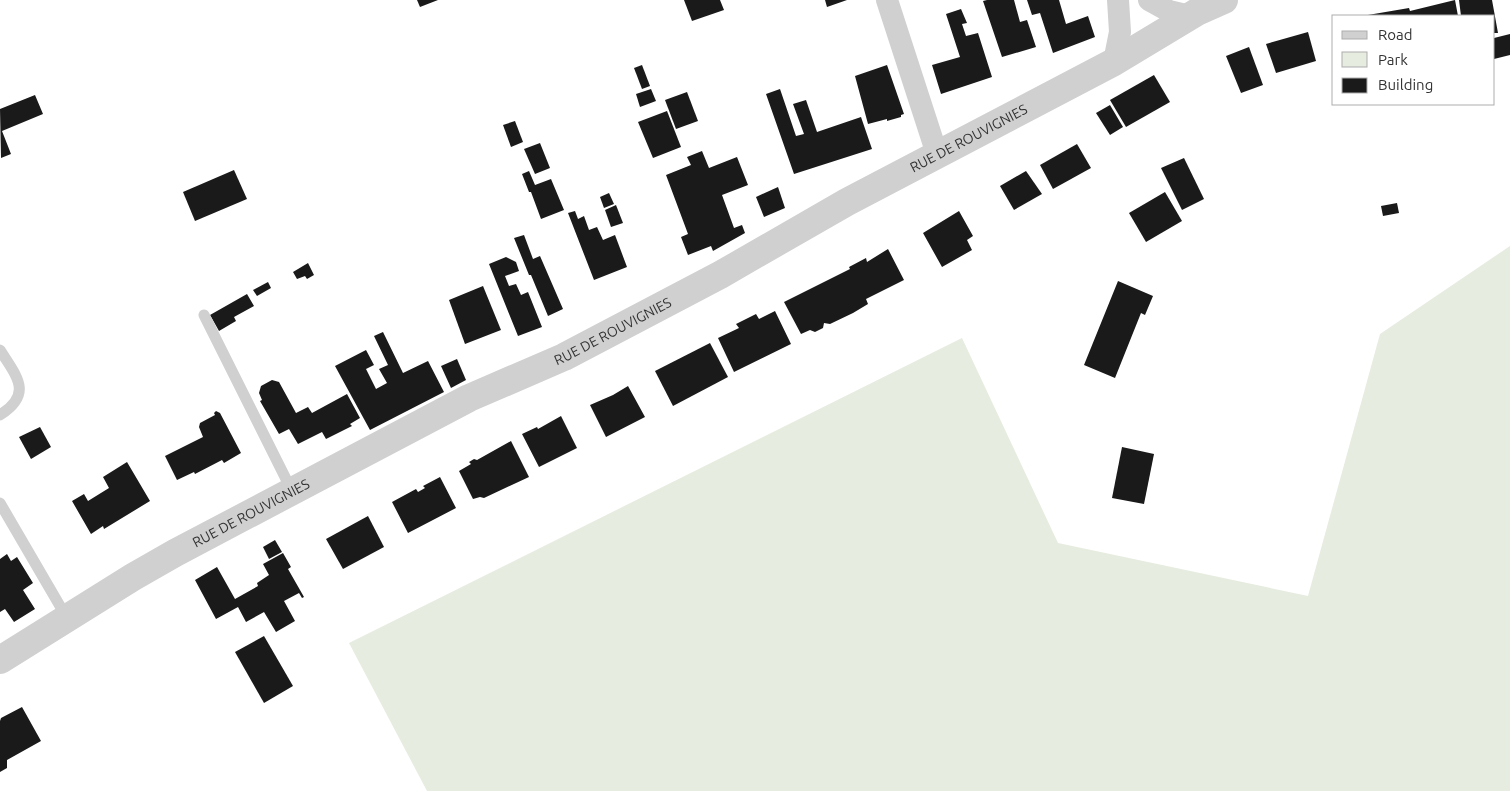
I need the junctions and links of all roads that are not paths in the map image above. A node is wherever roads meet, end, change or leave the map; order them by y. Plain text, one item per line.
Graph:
1 (887, 0) edge
2 (1118, 0) edge
3 (1149, 0) edge
4 (1224, 0) edge
5 (1190, 16) junction
6 (1114, 62) junction
7 (937, 154) junction
8 (204, 315) dead end
9 (0, 350) edge
10 (0, 415) edge
11 (292, 492) junction
12 (0, 503) edge
13 (67, 618) junction
14 (0, 660) edge

1 - 7 street
2 - 6 street
3 - 5 street
4 - 5 street, RUE DE ROUVIGNIES
5 - 6 street, RUE DE ROUVIGNIES
6 - 7 street, RUE DE ROUVIGNIES
7 - 11 street, RUE DE ROUVIGNIES
8 - 11 lane
9 - 10 lane
11 - 13 street, RUE DE ROUVIGNIES
12 - 13 lane
13 - 14 street, RUE DE ROUVIGNIES

